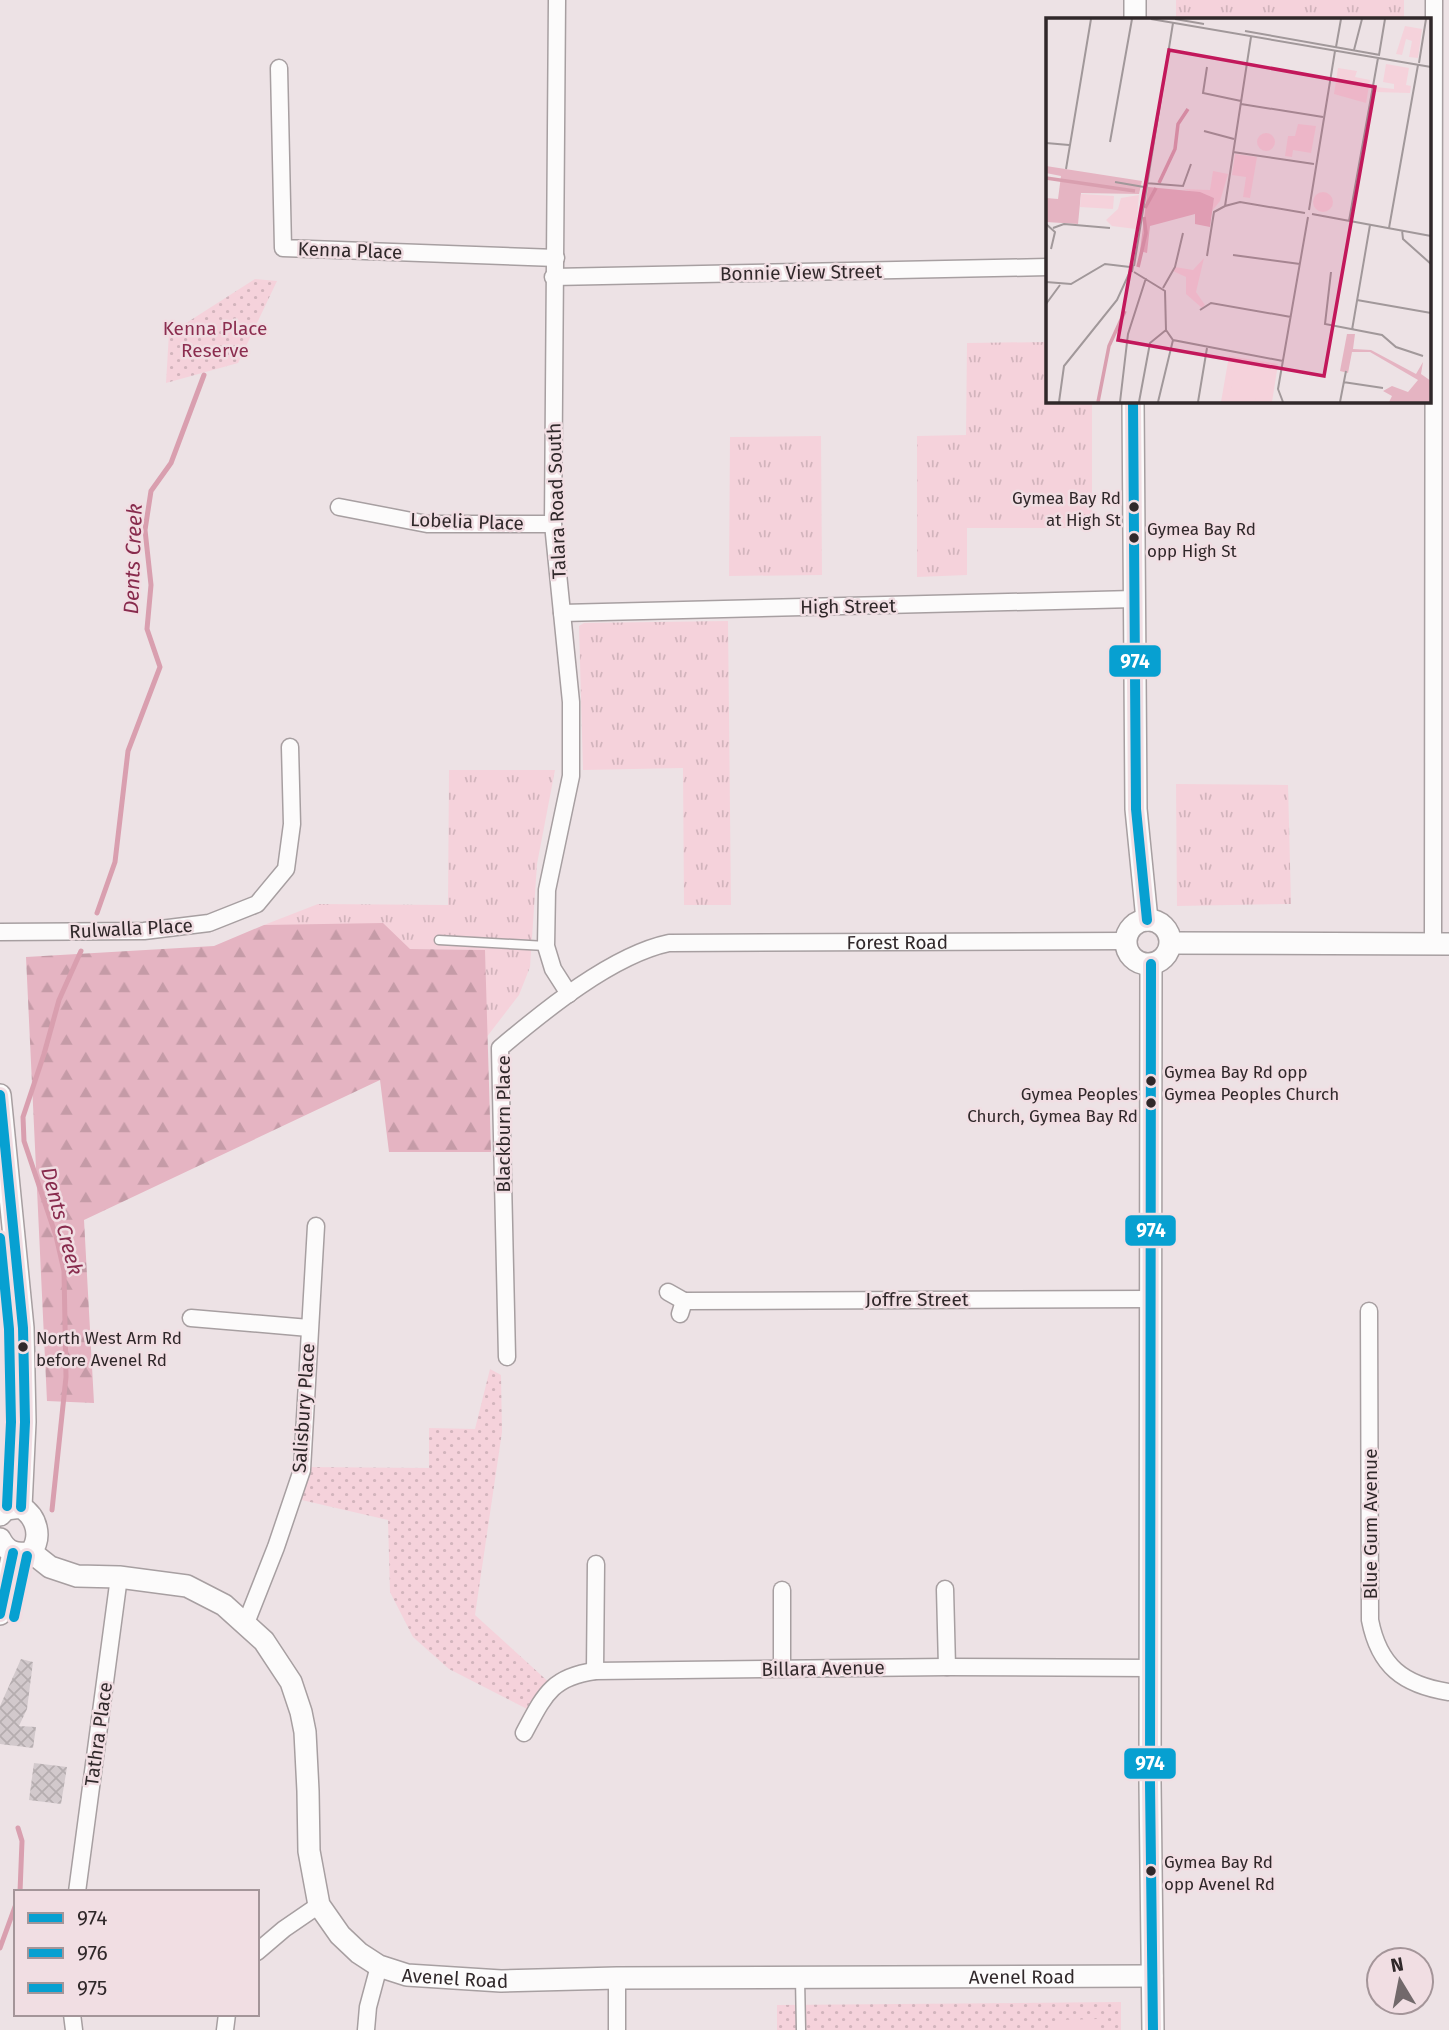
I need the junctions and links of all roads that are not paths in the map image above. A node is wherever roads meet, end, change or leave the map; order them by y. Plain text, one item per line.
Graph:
1 (557, 0) edge
2 (1135, 0) edge
3 (1434, 0) edge
4 (1135, 18) edge
5 (279, 68) dead end
6 (556, 258) junction
7 (1046, 267) edge
8 (553, 277) junction
9 (1133, 402) edge
10 (339, 507) dead end
11 (553, 524) junction
12 (1134, 599) junction
13 (562, 613) junction
14 (290, 747) dead end
15 (1147, 920) junction
16 (0, 932) edge
17 (439, 940) dead end
18 (1126, 941) junction
19 (669, 943) joint
20 (1171, 943) junction
21 (1441, 944) edge
22 (547, 946) junction
23 (1151, 964) junction
24 (569, 994) junction
25 (0, 1095) edge
26 (316, 1226) dead end
27 (668, 1292) dead end
28 (1150, 1298) junction
29 (1369, 1311) dead end
30 (191, 1318) dead end
31 (309, 1328) junction
32 (507, 1357) dead end
33 (21, 1507) junction
34 (0, 1515) edge
35 (15, 1548) edge
36 (596, 1564) dead end
37 (119, 1577) junction
38 (946, 1589) dead end
39 (782, 1590) dead end
40 (0, 1614) edge
41 (246, 1623) junction
42 (947, 1667) junction
43 (1152, 1668) junction
44 (782, 1669) junction
45 (595, 1671) junction
46 (1449, 1692) edge
47 (524, 1733) dead end
48 (77, 1890) edge
49 (319, 1905) junction
50 (259, 1950) edge
51 (379, 1966) junction
52 (1152, 1976) junction
53 (617, 1978) junction
54 (800, 1978) junction
55 (366, 2030) edge
56 (617, 2030) edge
57 (801, 2030) edge
58 (1153, 2030) edge

1 - 6 street, Talara Road South
2 - 4 street
3 - 21 street
5 - 6 street, Kenna Place
6 - 8 street, Talara Road South
7 - 8 street, Bonnie View Street
8 - 11 street, Talara Road South
9 - 12 street
10 - 11 street, Lobelia Place
11 - 13 street, Talara Road South
12 - 13 street, High Street
12 - 15 street
13 - 22 street, Talara Road South
14 - 16 street, Rulwalla Place
15 - 18 street
15 - 20 street
17 - 22 lane
18 - 19 street, Forest Road
18 - 23 street
19 - 24 street, Blackburn Place
20 - 21 street
20 - 23 street
22 - 24 street, Talara Road South
23 - 28 street
24 - 32 street, Blackburn Place
25 - 33 street
26 - 31 street, Salisbury Place
27 - 28 street, Joffre Street
28 - 43 street
29 - 46 street, Blue Gum Avenue
30 - 31 street
31 - 41 street, Salisbury Place
33 - 34 street
33 - 35 street
35 - 37 street, Avenel Road
35 - 40 street
36 - 45 street
37 - 41 street, Avenel Road
37 - 48 street, Tathra Place
38 - 42 street
39 - 44 street
41 - 49 street, Avenel Road
42 - 43 street, Billara Avenue
42 - 44 street, Billara Avenue
43 - 52 street
44 - 45 street, Billara Avenue
45 - 47 street, Billara Avenue
49 - 50 street
49 - 51 street, Avenel Road
51 - 53 street, Avenel Road
51 - 55 street
52 - 54 street, Avenel Road
52 - 58 street
53 - 54 street, Avenel Road
53 - 56 street
54 - 57 lane

